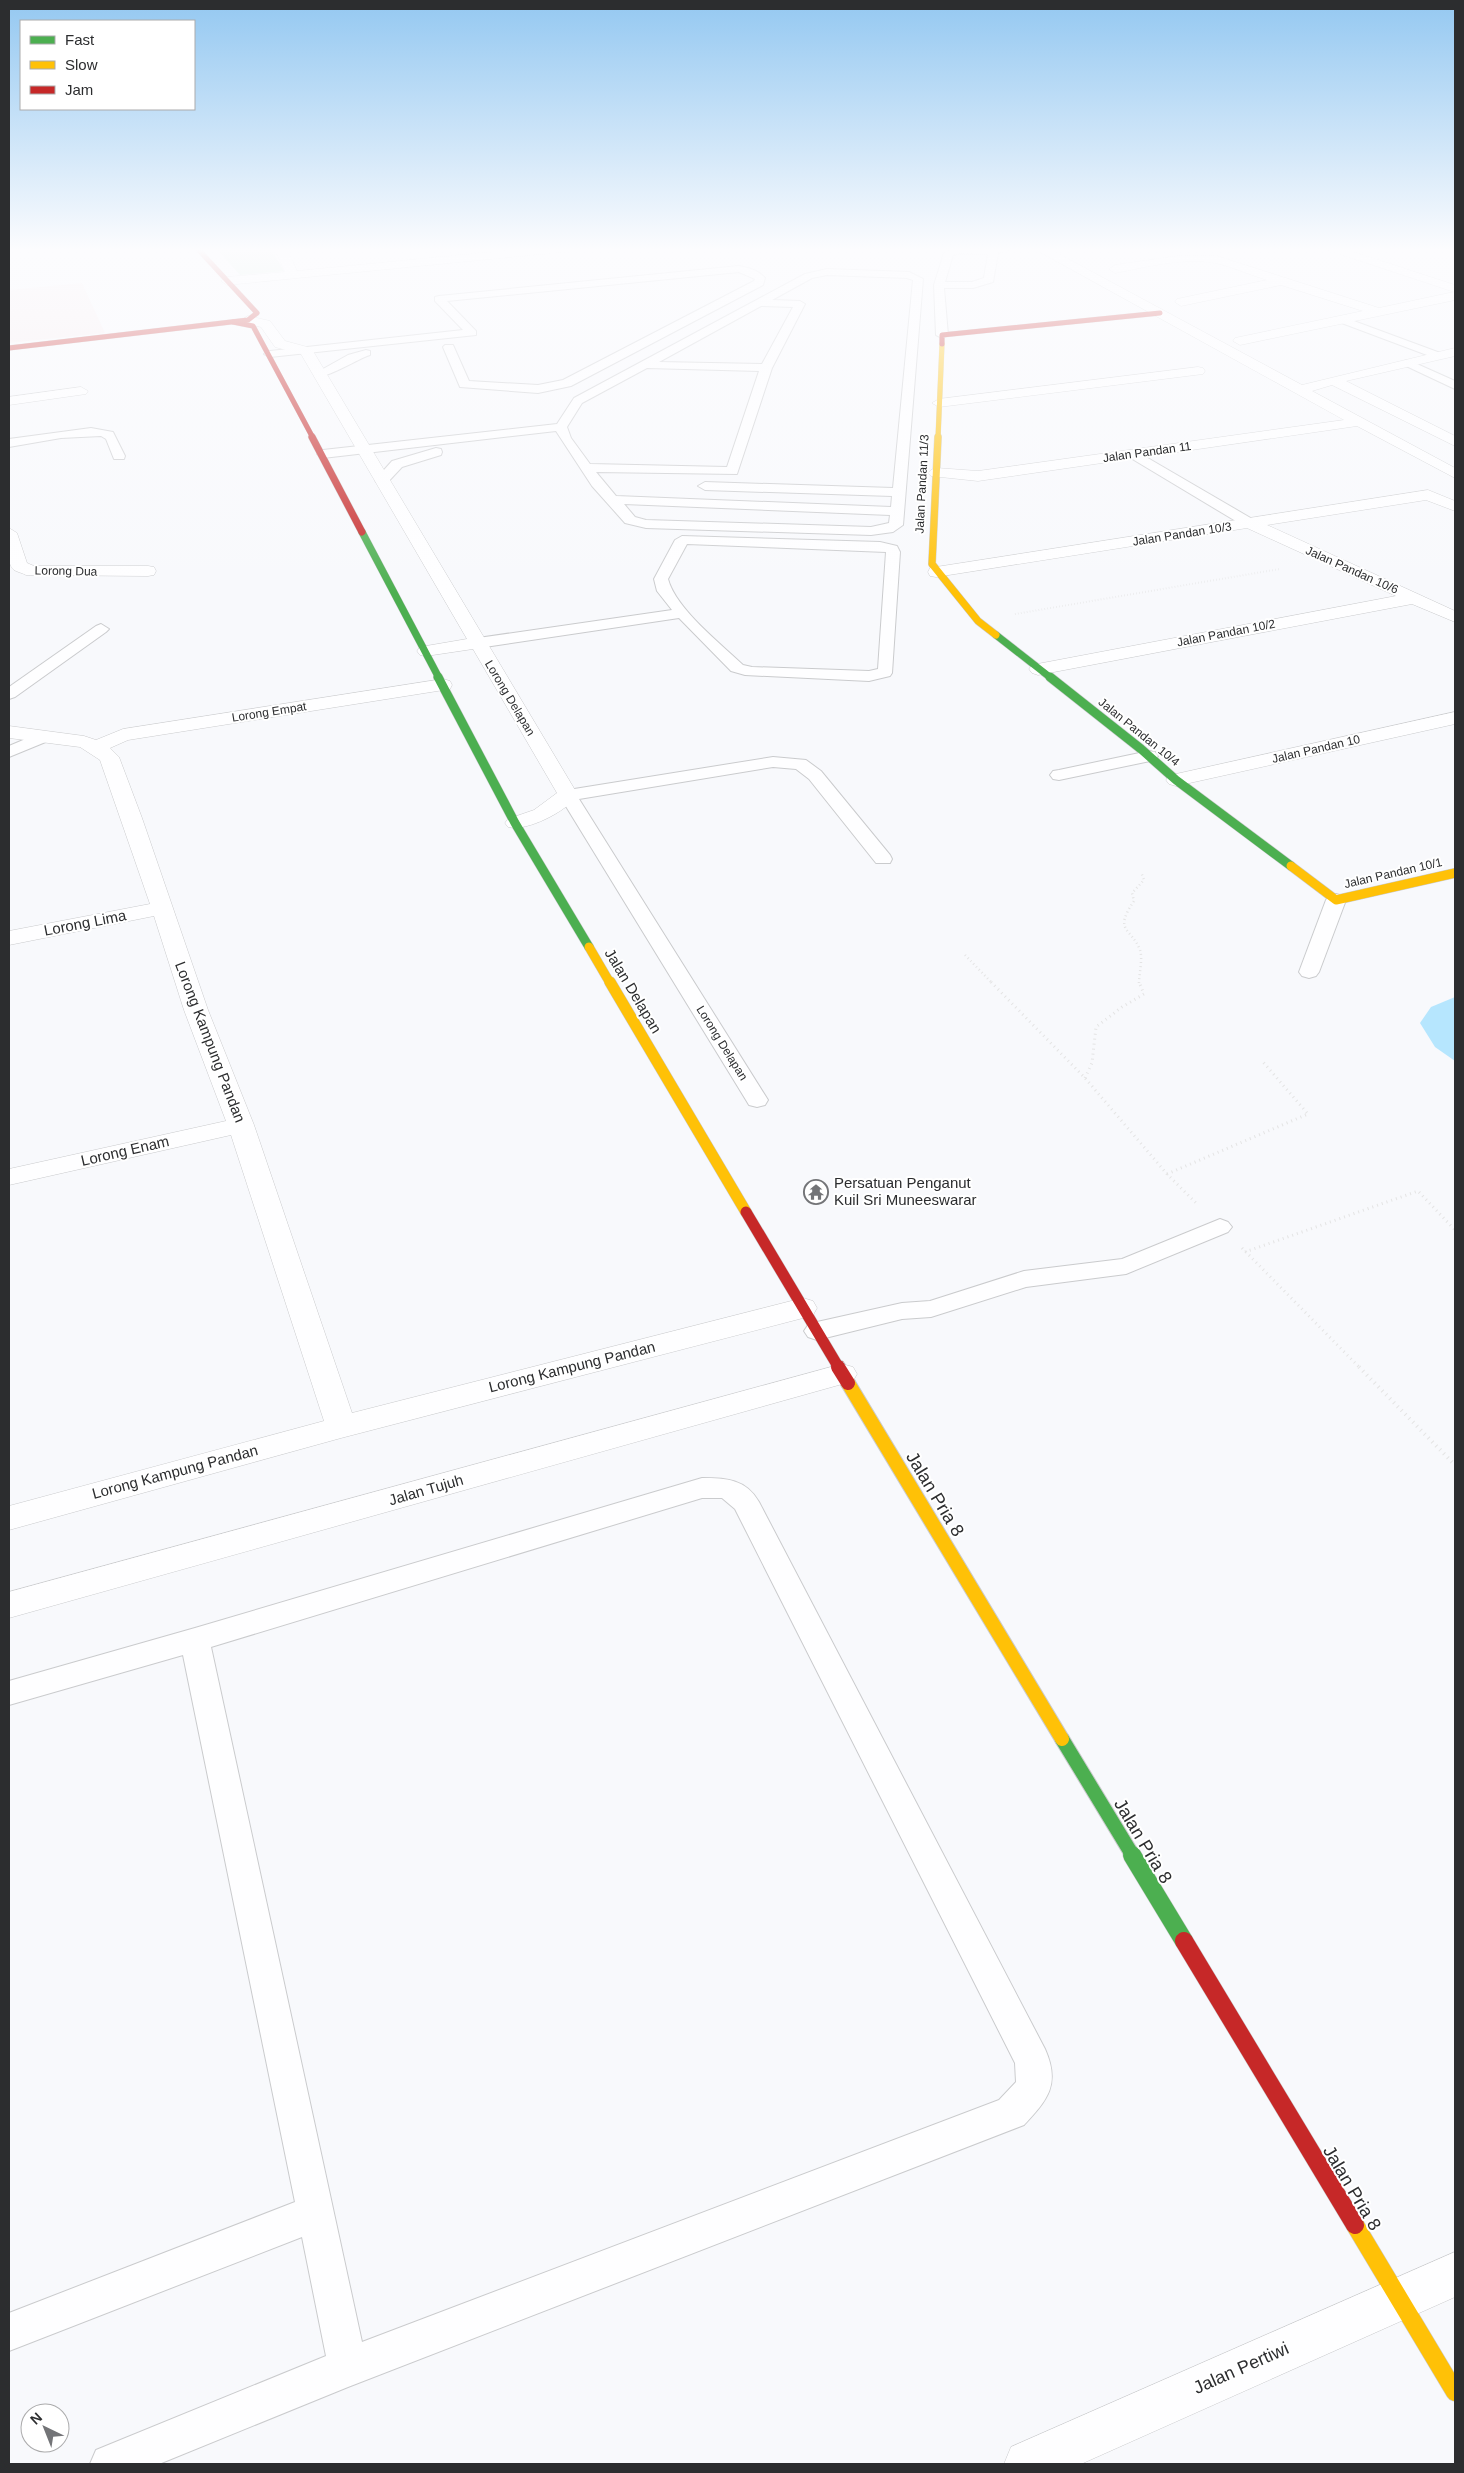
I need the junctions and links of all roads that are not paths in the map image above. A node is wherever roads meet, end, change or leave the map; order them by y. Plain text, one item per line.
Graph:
1 (275, 362) edge
2 (313, 362) edge
3 (342, 362) edge
4 (455, 362) edge
5 (607, 362) edge
6 (650, 362) edge
7 (769, 362) edge
8 (910, 362) edge
9 (941, 362) edge
10 (1250, 362) edge
11 (1408, 363) joint
12 (645, 365) junction
13 (766, 368) junction
14 (1198, 371) dead end
15 (320, 374) junction
16 (1333, 380) junction
17 (1455, 385) edge
18 (1300, 390) junction
19 (81, 391) dead end
20 (9, 401) edge
21 (939, 403) junction
22 (1358, 422) junction
23 (353, 430) junction
24 (563, 432) junction
25 (1455, 442) edge
26 (9, 443) edge
27 (434, 446) junction
28 (367, 454) junction
29 (1134, 454) junction
30 (119, 456) dead end
31 (325, 458) junction
32 (587, 468) junction
33 (936, 473) junction
34 (1455, 474) edge
35 (382, 480) junction
36 (597, 483) junction
37 (616, 484) dead end
38 (694, 486) dead end
39 (898, 492) junction
40 (613, 500) junction
41 (1455, 506) edge
42 (897, 511) junction
43 (1249, 524) junction
44 (9, 533) edge
45 (148, 571) dead end
46 (936, 572) junction
47 (1414, 598) junction
48 (682, 613) junction
49 (1455, 617) edge
50 (101, 629) dead end
51 (478, 643) junction
52 (426, 651) junction
53 (1038, 668) junction
54 (443, 685) junction
55 (9, 694) edge
56 (1455, 718) edge
57 (9, 732) edge
58 (42, 737) junction
59 (96, 747) junction
60 (9, 752) edge
61 (1149, 756) junction
62 (1059, 775) dead end
63 (1176, 780) junction
64 (568, 796) junction
65 (515, 823) junction
66 (883, 859) dead end
67 (1455, 873) edge
68 (1336, 900) junction
69 (162, 908) junction
70 (9, 938) edge
71 (1309, 972) dead end
72 (757, 1100) dead end
73 (241, 1125) junction
74 (9, 1177) edge
75 (1220, 1227) dead end
76 (810, 1320) junction
77 (842, 1374) junction
78 (341, 1427) junction
79 (9, 1518) edge
80 (9, 1605) edge
81 (195, 1640) junction
82 (9, 1693) edge
83 (316, 2213) junction
84 (1455, 2274) edge
85 (1398, 2298) junction
86 (9, 2332) edge
87 (348, 2367) junction
88 (1455, 2392) edge
89 (110, 2464) edge
90 (1028, 2464) edge

1 - 31 street
2 - 15 street, Lorong Delapan
3 - 15 lane
4 - 5 lane
6 - 12 lane
7 - 13 lane
8 - 39 lane
9 - 21 street, Jalan Pandan 11/3
10 - 18 street
11 - 16 street
11 - 17 lane
12 - 13 lane
12 - 24 lane
13 - 32 lane
14 - 21 street
15 - 23 street, Lorong Delapan
16 - 18 street
16 - 25 street
18 - 22 street
19 - 20 street
21 - 33 street, Jalan Pandan 11/3
22 - 29 street, Jalan Pandan 11
22 - 34 street
23 - 27 lane
23 - 28 street, Lorong Delapan
24 - 27 lane
24 - 32 lane
26 - 30 lane
27 - 28 lane
27 - 35 lane
28 - 31 lane
28 - 35 street, Lorong Delapan
29 - 33 street, Jalan Pandan 11
29 - 43 lane
31 - 52 street
32 - 36 lane
33 - 46 street, Jalan Pandan 11/3
35 - 51 street, Lorong Delapan
36 - 37 lane
36 - 40 lane
38 - 39 lane
39 - 42 lane
40 - 42 lane
40 - 42 lane
41 - 43 street, Jalan Pandan 10/3
43 - 46 street, Jalan Pandan 10/3
43 - 47 street, Jalan Pandan 10/6
44 - 45 street, Lorong Dua
46 - 53 street, Jalan Pandan 10/4
47 - 49 street, Jalan Pandan 10/6
47 - 53 street, Jalan Pandan 10/2
48 - 48 lane
48 - 51 lane
50 - 55 lane
51 - 52 street
51 - 64 street, Lorong Delapan
52 - 54 street
53 - 61 street, Jalan Pandan 10/4
54 - 59 street, Lorong Empat
54 - 65 street, Jalan Delapan
56 - 63 street, Jalan Pandan 10
57 - 58 street
58 - 59 street
58 - 60 lane
59 - 69 street, Lorong Kampung Pandan
61 - 62 lane
61 - 63 street, Jalan Pandan 10/4
63 - 68 street, Jalan Pandan 10/4
64 - 65 street
64 - 66 lane
64 - 72 lane, Lorong Delapan
65 - 76 street, Jalan Delapan
67 - 68 street, Jalan Pandan 10/1
68 - 71 lane
69 - 70 street, Lorong Lima
69 - 73 street, Lorong Kampung Pandan
73 - 74 street, Lorong Enam
73 - 78 street, Lorong Kampung Pandan
75 - 76 lane
76 - 77 street, Jalan Pria 8
76 - 78 street, Lorong Kampung Pandan
77 - 80 street, Jalan Tujuh
77 - 85 street, Jalan Pria 8
78 - 79 street, Lorong Kampung Pandan
81 - 82 lane
81 - 83 lane
81 - 87 lane
83 - 86 lane
83 - 87 lane
84 - 85 street, Jalan Pertiwi
85 - 88 street, Jalan Pria 8
85 - 90 street, Jalan Pertiwi
87 - 89 lane

